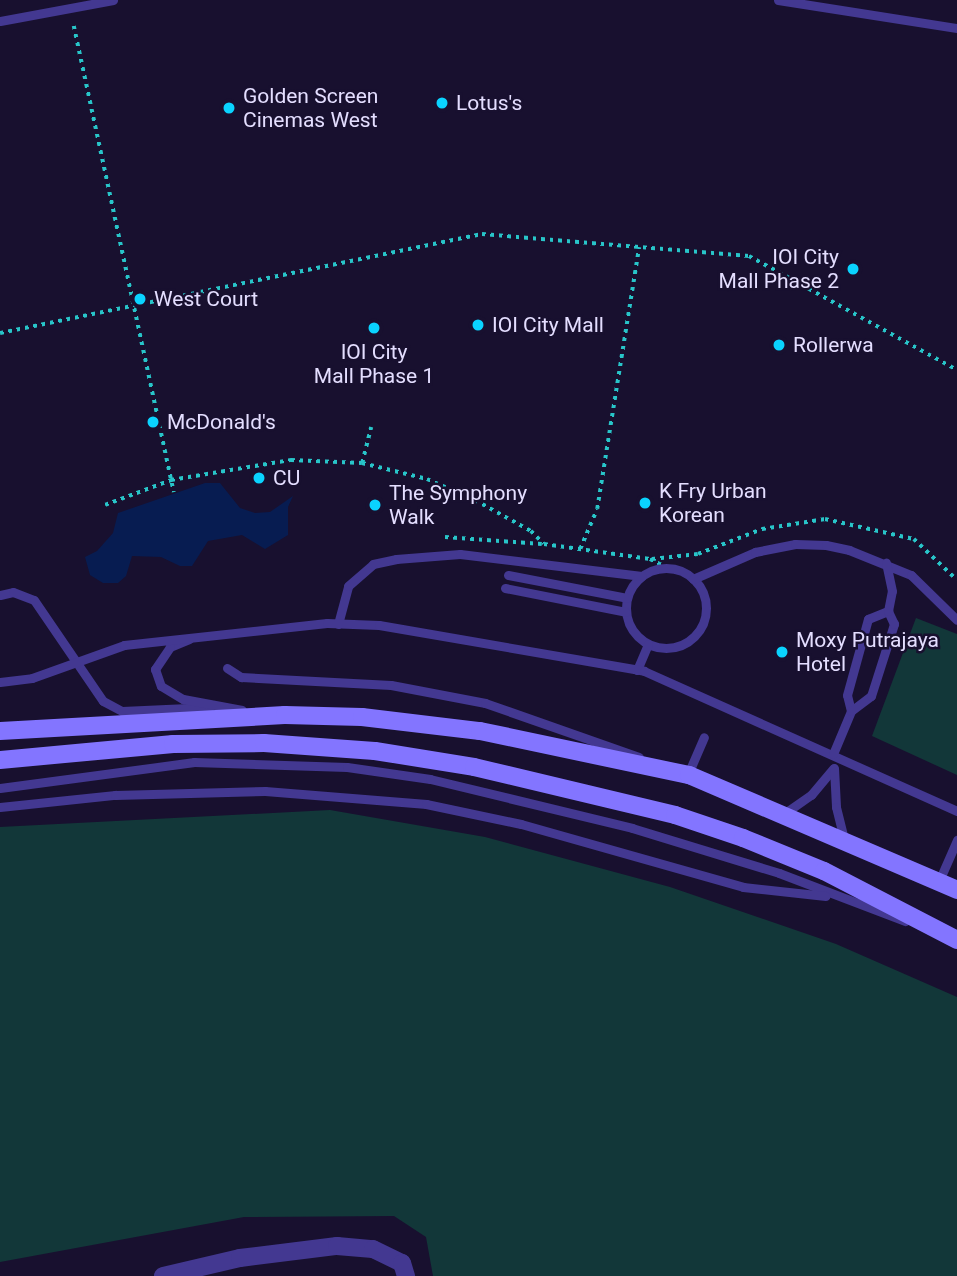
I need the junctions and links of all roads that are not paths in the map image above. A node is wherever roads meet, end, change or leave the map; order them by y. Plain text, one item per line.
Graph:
1 (113, 0) edge
2 (778, 0) edge
3 (0, 21) edge
4 (957, 28) edge
5 (886, 563) junction
6 (508, 575) dead end
7 (642, 576) junction
8 (692, 579) junction
9 (505, 588) dead end
10 (0, 595) edge
11 (627, 598) junction
12 (888, 611) junction
13 (626, 612) junction
14 (957, 620) edge
15 (338, 624) junction
16 (200, 634) junction
17 (648, 644) junction
18 (76, 659) junction
19 (227, 668) dead end
20 (637, 670) junction
21 (0, 682) edge
22 (210, 707) junction
23 (851, 710) junction
24 (285, 715) junction
25 (0, 731) edge
26 (704, 737) dead end
27 (833, 754) junction
28 (0, 760) edge
29 (689, 775) junction
30 (0, 788) edge
31 (0, 807) edge
32 (957, 811) edge
33 (785, 813) junction
34 (844, 839) junction
35 (957, 840) edge
36 (939, 881) junction
37 (957, 890) edge
38 (838, 897) junction
39 (956, 940) edge
40 (163, 1276) edge
41 (406, 1276) edge

1 - 3 lane
2 - 4 lane
5 - 8 lane
5 - 12 lane
5 - 14 lane
6 - 11 lane
7 - 8 lane
7 - 11 lane
7 - 15 lane
8 - 17 lane
9 - 13 lane
10 - 18 lane
11 - 13 lane
12 - 23 lane
12 - 23 lane
13 - 17 lane
15 - 16 lane
15 - 20 lane
16 - 18 lane
16 - 22 lane
17 - 20 lane
18 - 21 lane
18 - 22 lane
19 - 29 lane
20 - 27 lane
22 - 24 lane
23 - 27 lane
24 - 25 street
24 - 29 street
26 - 29 lane
27 - 32 lane
28 - 39 street
29 - 33 street
30 - 38 lane
31 - 38 lane
33 - 34 street
33 - 34 lane
34 - 36 street
35 - 36 lane
36 - 37 street
38 - 39 lane
40 - 41 street

